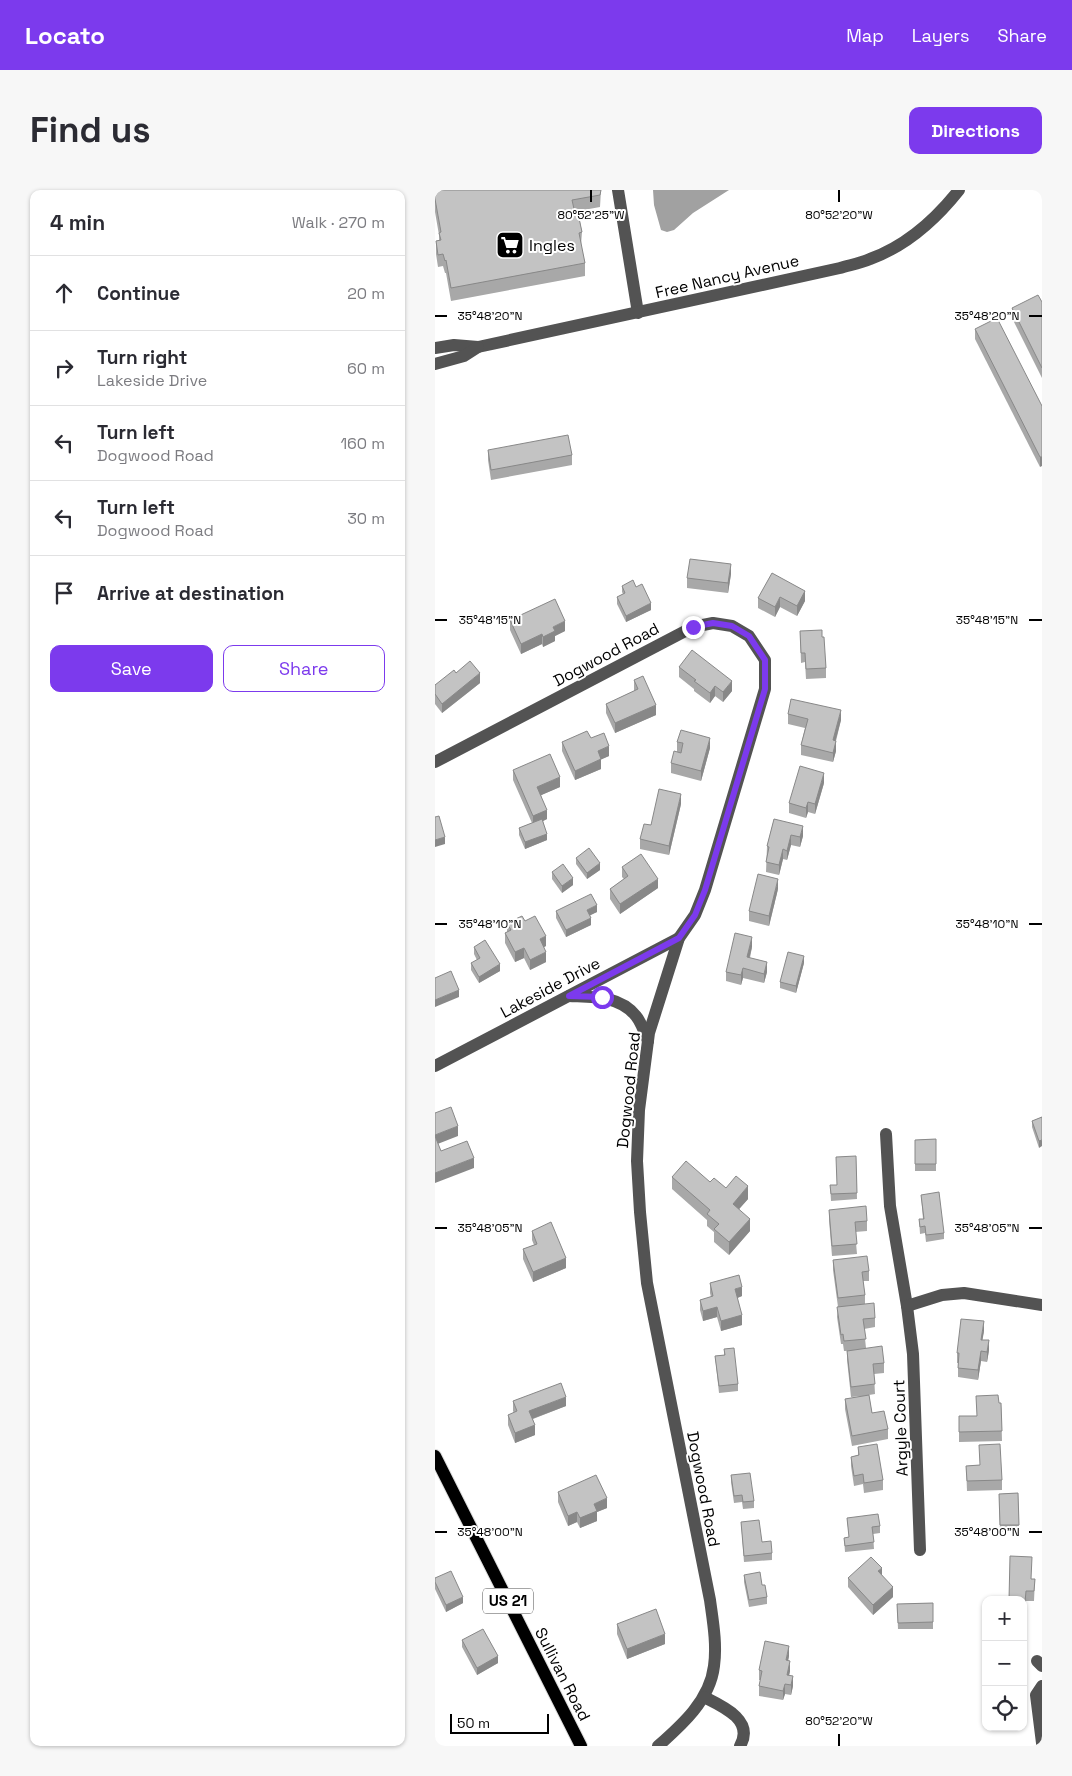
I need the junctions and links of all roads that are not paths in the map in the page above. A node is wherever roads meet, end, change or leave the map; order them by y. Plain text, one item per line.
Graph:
1 (618, 190) edge
2 (959, 190) edge
3 (638, 313) junction
4 (479, 346) junction
5 (435, 348) edge
6 (435, 364) edge
7 (435, 762) edge
8 (679, 938) junction
9 (569, 996) junction
10 (648, 1041) junction
11 (435, 1066) edge
12 (886, 1134) dead end
13 (1042, 1305) edge
14 (907, 1306) junction
15 (435, 1456) edge
16 (920, 1550) dead end
17 (1042, 1686) edge
18 (704, 1697) junction
19 (1042, 1743) edge
20 (581, 1746) edge
21 (658, 1746) edge
22 (739, 1746) edge

1 - 3 street
2 - 3 street, Free Nancy Avenue
3 - 4 street, Free Nancy Avenue
4 - 5 street, Free Nancy Avenue
4 - 6 street, Free Nancy Avenue
7 - 8 street, Dogwood Road
8 - 9 street, Lakeside Drive
8 - 10 street, Dogwood Road
9 - 10 street
9 - 11 street, Lakeside Drive
10 - 18 street, Dogwood Road
12 - 14 street, Argyle Court
13 - 14 street
14 - 16 street, Argyle Court
15 - 20 main road, Sullivan Road / US 21
17 - 19 street
18 - 21 street, Dogwood Road
18 - 22 street

